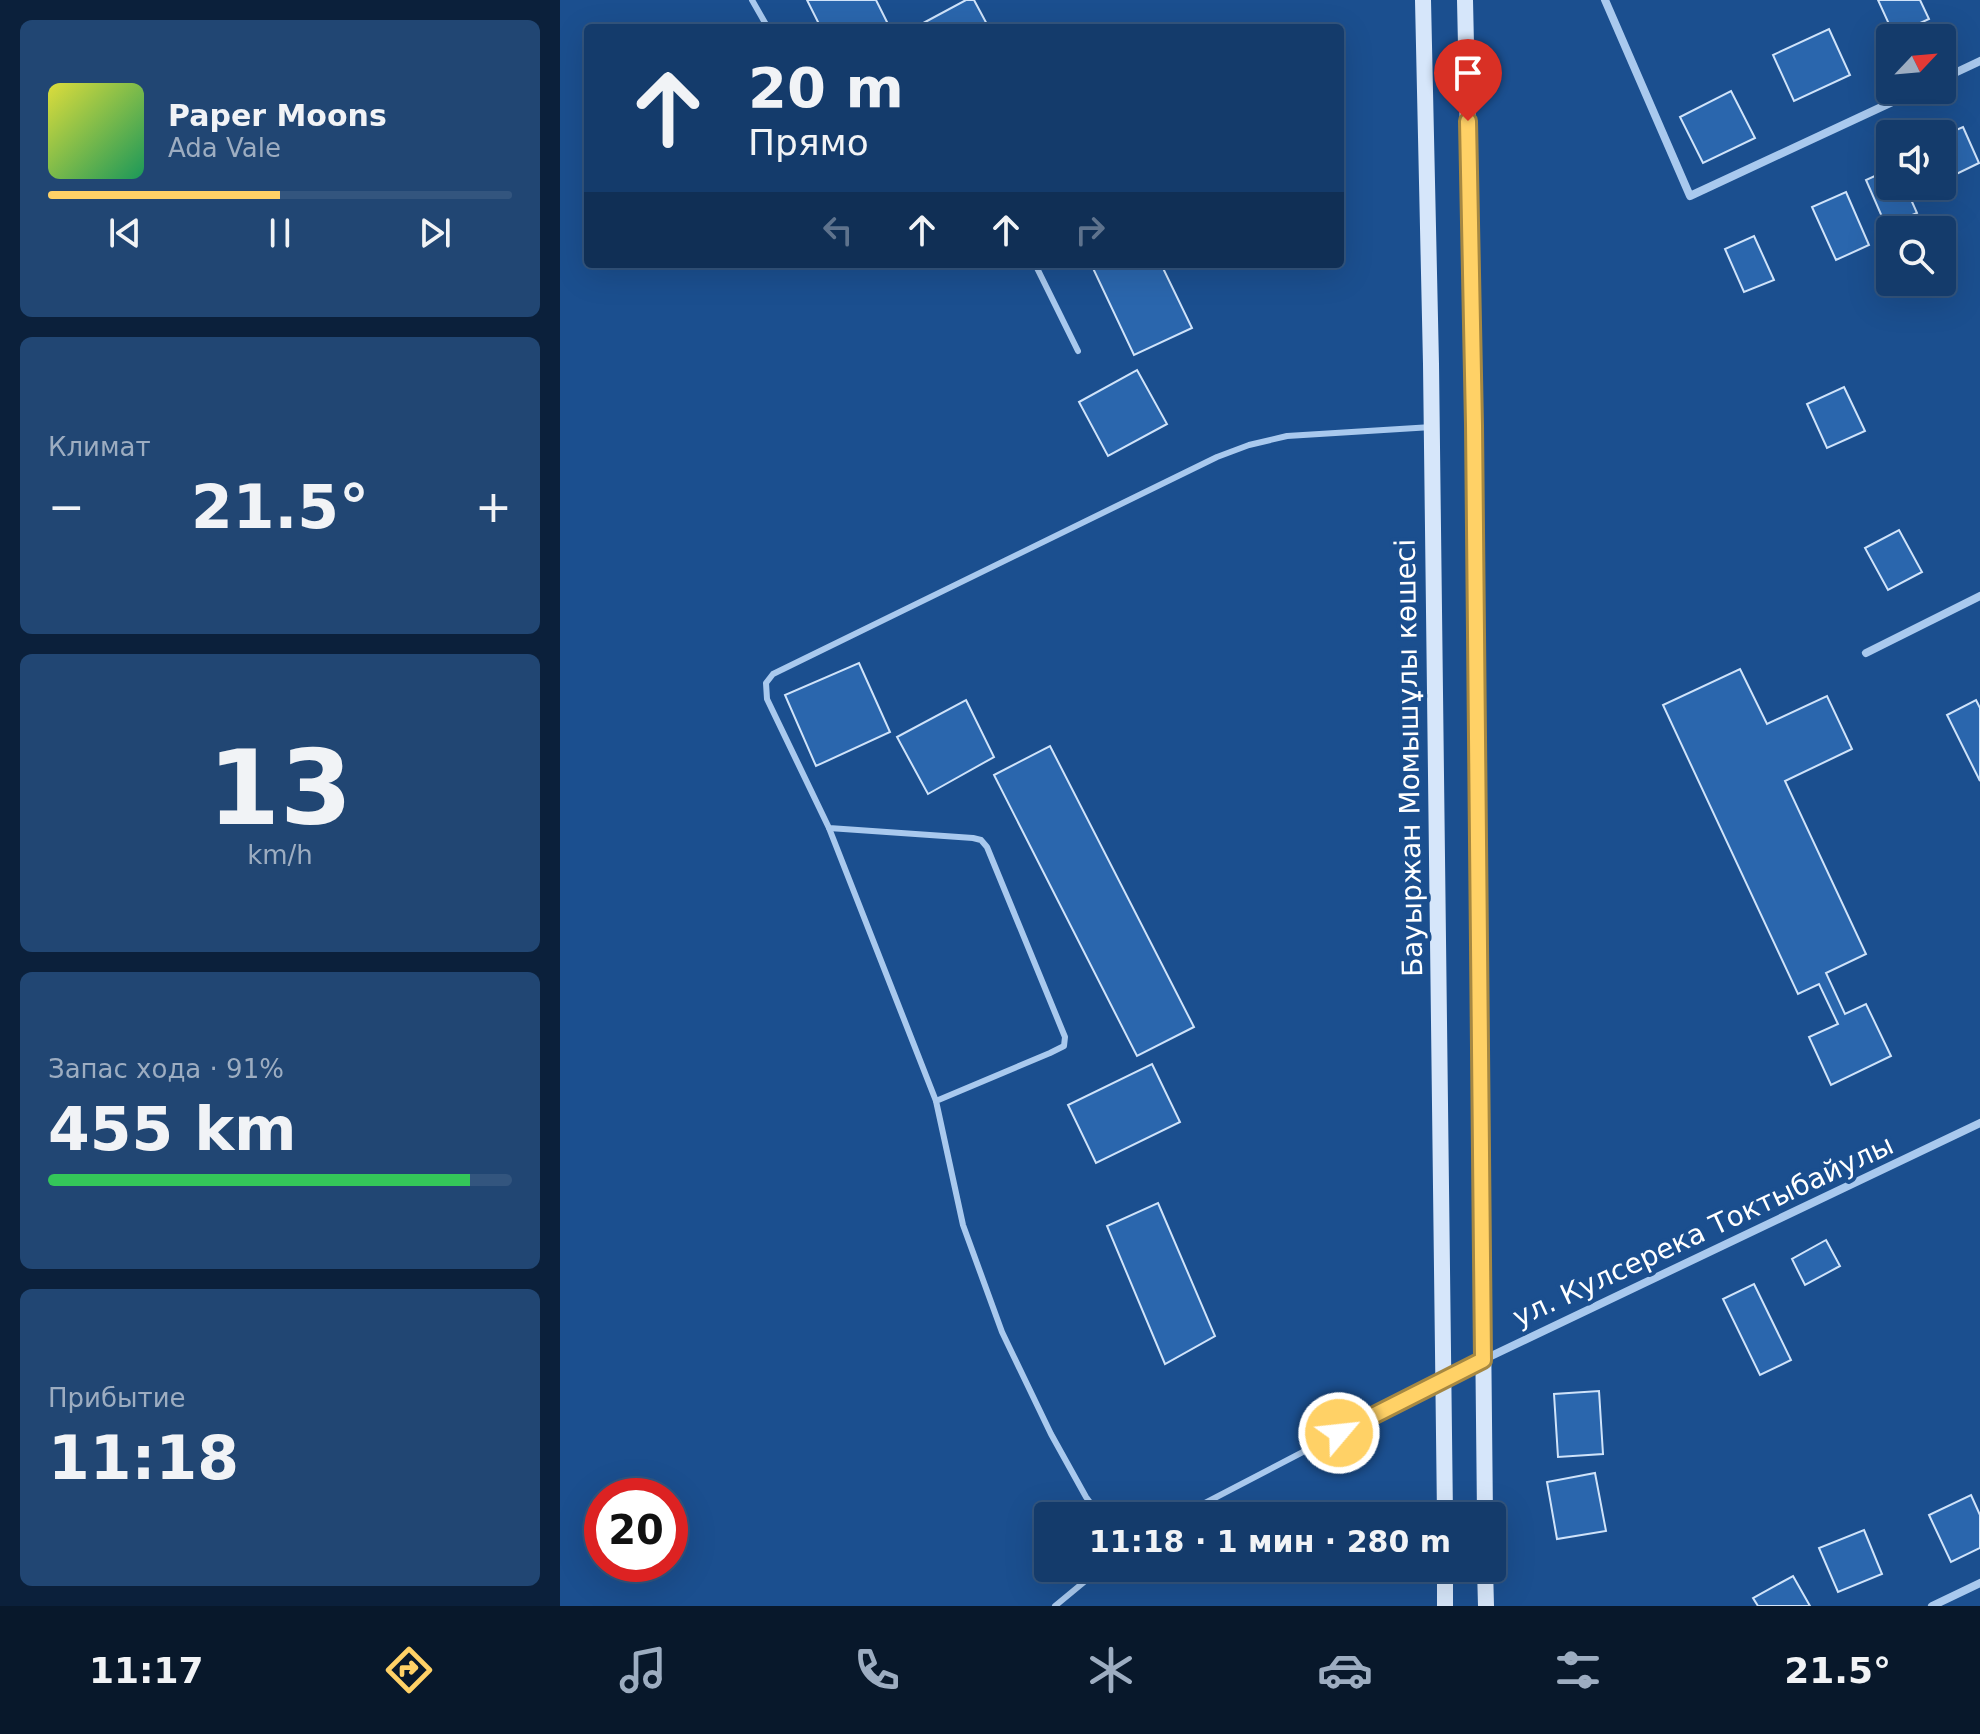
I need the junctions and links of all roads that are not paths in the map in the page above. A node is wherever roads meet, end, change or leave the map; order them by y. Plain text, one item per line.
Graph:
1 (752, 0) edge
2 (1423, 0) edge
3 (1465, 0) edge
4 (1605, 0) edge
5 (766, 24) edge
6 (1980, 61) edge
7 (1956, 72) edge
8 (1888, 104) edge
9 (1037, 268) edge
10 (1078, 351) dead end
11 (1432, 427) junction
12 (1980, 596) edge
13 (1866, 653) dead end
14 (829, 828) junction
15 (936, 1101) junction
16 (1980, 1123) edge
17 (1483, 1360) junction
18 (1444, 1378) junction
19 (1090, 1502) edge
20 (1207, 1502) edge
21 (1445, 1502) edge
22 (1485, 1502) edge
23 (1084, 1582) edge
24 (1445, 1582) edge
25 (1485, 1582) edge
26 (1980, 1583) edge
27 (1055, 1606) edge
28 (1445, 1606) edge
29 (1486, 1606) edge
30 (1932, 1606) edge

1 - 5 lane
2 - 11 street, Бауыржан Момышұлы көшесі
3 - 17 street
4 - 8 street
6 - 7 street
9 - 10 lane
11 - 14 lane
11 - 18 street, Бауыржан Момышұлы көшесі
12 - 13 street
14 - 15 lane
14 - 15 lane
15 - 19 lane
16 - 17 street, ул. Кулсерека Токтыбайулы
17 - 18 street, ул. Кулсерека Токтыбайулы
17 - 22 street
18 - 20 lane
18 - 21 street, Бауыржан Момышұлы көшесі
23 - 27 lane
24 - 28 street
25 - 29 street
26 - 30 street

